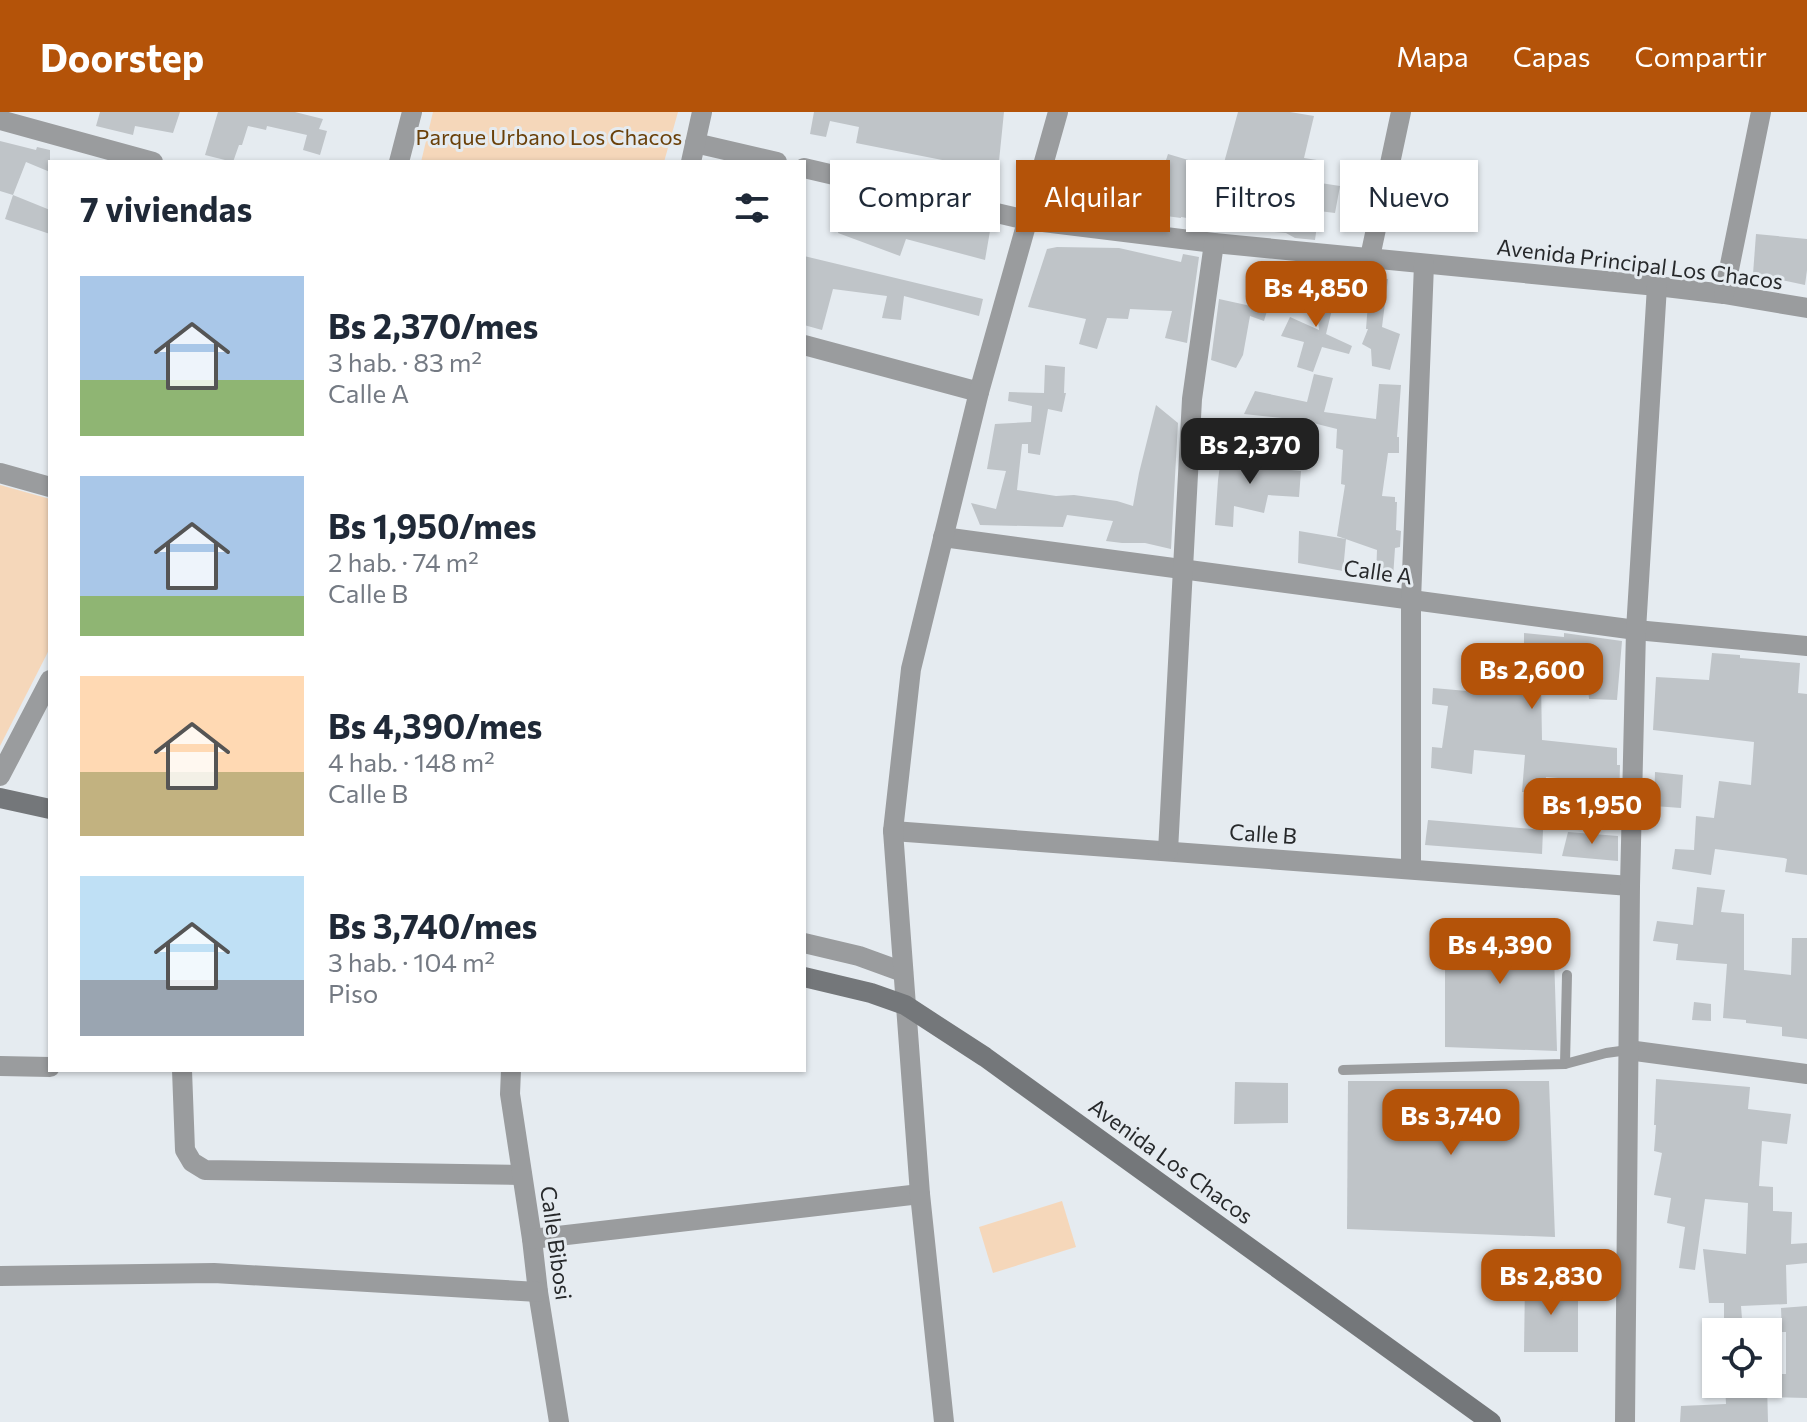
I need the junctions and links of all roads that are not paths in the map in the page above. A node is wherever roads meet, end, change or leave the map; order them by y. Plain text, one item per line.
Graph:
1 (412, 112) edge
2 (702, 112) edge
3 (1058, 112) edge
4 (1401, 112) edge
5 (1761, 112) edge
6 (0, 120) edge
7 (693, 152) edge
8 (146, 160) edge
9 (400, 160) edge
10 (760, 160) edge
11 (1044, 160) edge
12 (806, 168) edge
13 (1016, 217) edge
14 (1024, 232) edge
15 (1125, 232) edge
16 (1214, 243) junction
17 (1370, 257) junction
18 (1424, 264) junction
19 (1657, 286) junction
20 (1724, 294) junction
21 (1807, 308) edge
22 (806, 346) edge
23 (979, 392) junction
24 (0, 473) edge
25 (48, 486) edge
26 (943, 537) junction
27 (1184, 569) junction
28 (1411, 600) junction
29 (1636, 630) junction
30 (1807, 646) edge
31 (48, 684) edge
32 (0, 776) edge
33 (0, 798) edge
34 (48, 809) edge
35 (893, 831) junction
36 (1168, 851) junction
37 (1411, 869) junction
38 (1630, 886) junction
39 (806, 943) edge
40 (903, 972) junction
41 (1567, 975) dead end
42 (806, 977) edge
43 (905, 1005) junction
44 (1628, 1050) junction
45 (1565, 1064) junction
46 (0, 1066) edge
47 (48, 1067) edge
48 (1343, 1070) dead end
49 (182, 1072) edge
50 (511, 1072) edge
51 (1807, 1074) edge
52 (522, 1175) junction
53 (920, 1194) junction
54 (532, 1239) junction
55 (0, 1276) edge
56 (538, 1292) junction
57 (559, 1422) edge
58 (944, 1422) edge
59 (1491, 1422) edge
60 (1625, 1422) edge

1 - 9 street
2 - 7 street
3 - 11 street
4 - 17 street
5 - 20 street
6 - 8 street
7 - 10 street
12 - 13 street, Avenida Principal Los Chacos
14 - 23 street
15 - 16 street, Avenida Principal Los Chacos
16 - 17 street, Avenida Principal Los Chacos
16 - 27 street
17 - 18 street, Avenida Principal Los Chacos
18 - 19 street, Avenida Principal Los Chacos
18 - 28 street
19 - 20 street, Avenida Principal Los Chacos
19 - 29 street
20 - 21 street, Avenida Principal Los Chacos
22 - 23 street
23 - 26 street
24 - 25 street
26 - 27 street, Calle A
26 - 35 street
27 - 28 street, Calle A
27 - 36 street
28 - 29 street, Calle A
28 - 37 street
29 - 30 street, Calle A
29 - 38 street
31 - 32 street
33 - 34 street
35 - 36 street, Calle B
35 - 40 street
36 - 37 street, Calle B
37 - 38 street, Calle B
38 - 44 street
39 - 40 street
40 - 43 street
41 - 45 lane
42 - 43 street, Avenida Los Chacos
43 - 53 street
43 - 59 street, Avenida Los Chacos
44 - 45 lane
44 - 51 street
44 - 60 street
45 - 48 lane
46 - 47 street
49 - 52 street
50 - 52 street, Calle Bibosi
52 - 54 street, Calle Bibosi
53 - 54 street
53 - 58 street
54 - 56 street, Calle Bibosi
55 - 56 street
56 - 57 street, Calle Bibosi

